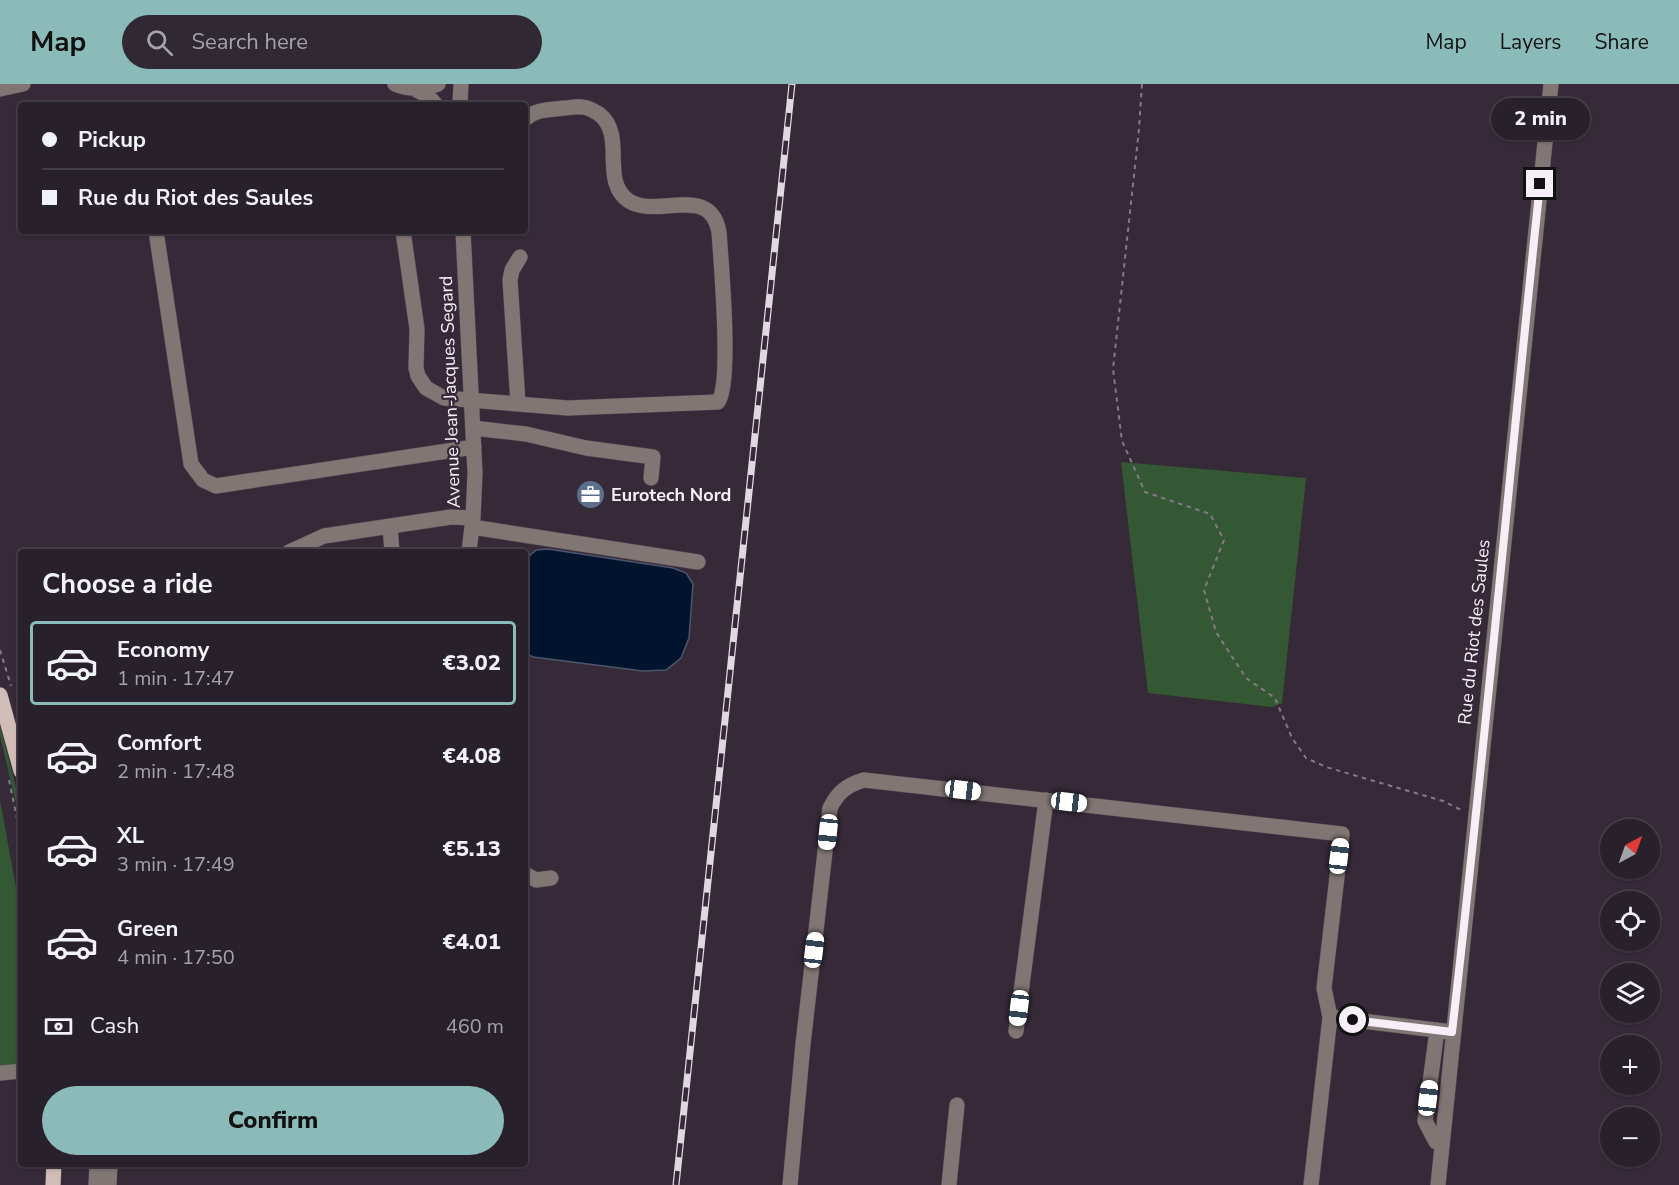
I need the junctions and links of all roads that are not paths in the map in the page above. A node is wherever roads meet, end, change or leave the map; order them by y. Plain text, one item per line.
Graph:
1 (23, 84) edge
2 (395, 84) edge
3 (438, 84) edge
4 (461, 84) edge
5 (1551, 84) edge
6 (0, 89) edge
7 (415, 89) junction
8 (433, 102) edge
9 (460, 102) edge
10 (528, 117) edge
11 (156, 234) edge
12 (403, 234) edge
13 (463, 234) edge
14 (520, 257) dead end
15 (472, 399) junction
16 (518, 403) junction
17 (473, 428) junction
18 (474, 447) junction
19 (651, 478) dead end
20 (473, 523) junction
21 (390, 526) junction
22 (296, 549) edge
23 (392, 549) edge
24 (469, 549) edge
25 (698, 562) dead end
26 (0, 695) edge
27 (15, 730) edge
28 (14, 772) edge
29 (1046, 800) junction
30 (528, 875) edge
31 (551, 878) dead end
32 (1330, 1017) junction
33 (1437, 1030) junction
34 (1016, 1031) dead end
35 (1452, 1032) junction
36 (18, 1071) edge
37 (0, 1073) edge
38 (957, 1105) dead end
39 (1441, 1143) junction
40 (54, 1167) edge
41 (98, 1167) edge
42 (110, 1167) edge
43 (54, 1185) edge
44 (96, 1185) edge
45 (109, 1185) edge
46 (790, 1185) edge
47 (949, 1185) edge
48 (1311, 1185) edge
49 (1438, 1185) edge

1 - 6 street
2 - 7 street
3 - 7 street
4 - 9 street
5 - 35 street, Rue du Riot des Saules
7 - 8 street
10 - 16 street
11 - 18 street
12 - 15 street
13 - 15 street, Avenue Jean-Jacques Segard
14 - 16 street
15 - 16 street
15 - 17 street, Avenue Jean-Jacques Segard
17 - 18 street, Avenue Jean-Jacques Segard
17 - 19 street
18 - 20 street, Avenue Jean-Jacques Segard
20 - 21 street
20 - 24 street, Avenue Jean-Jacques Segard
20 - 25 street
21 - 22 street
21 - 23 street
26 - 27 main road
27 - 28 main road
29 - 32 street
29 - 34 street
29 - 46 street
30 - 31 street
32 - 33 street
32 - 48 street
33 - 35 street
33 - 39 street
35 - 39 street, Rue du Riot des Saules
36 - 37 street
38 - 47 street
39 - 49 street, Rue du Riot des Saules
40 - 43 main road
41 - 44 street
42 - 45 street

